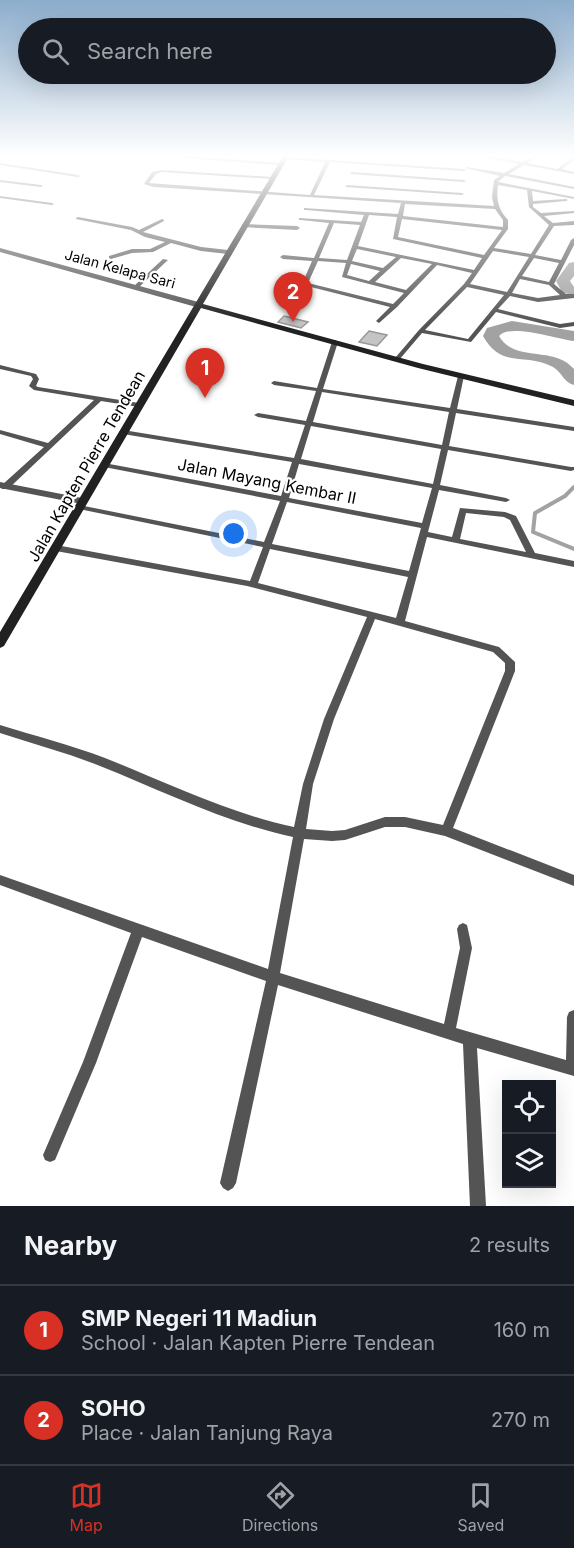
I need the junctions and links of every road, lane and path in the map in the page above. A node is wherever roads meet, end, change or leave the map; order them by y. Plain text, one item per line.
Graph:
1 (252, 212) edge
2 (356, 212) edge
3 (401, 212) edge
4 (500, 212) edge
5 (537, 212) edge
6 (571, 212) edge
7 (367, 213) junction
8 (539, 215) junction
9 (400, 216) junction
10 (78, 218) dead end
11 (301, 219) dead end
12 (162, 220) dead end
13 (332, 222) junction
14 (574, 223) edge
15 (363, 224) junction
16 (552, 225) junction
17 (244, 226) junction
18 (297, 228) dead end
19 (505, 229) junction
20 (140, 232) junction
21 (574, 240) edge
22 (169, 242) junction
23 (412, 243) junction
24 (355, 247) junction
25 (492, 249) junction
26 (0, 250) edge
27 (228, 252) junction
28 (399, 256) junction
29 (111, 257) dead end
30 (283, 257) dead end
31 (486, 257) junction
32 (532, 257) junction
33 (165, 260) dead end
34 (316, 260) junction
35 (563, 261) junction
36 (349, 262) junction
37 (435, 264) junction
38 (384, 270) junction
39 (476, 272) junction
40 (518, 277) junction
41 (370, 283) junction
42 (551, 284) junction
43 (466, 285) junction
44 (136, 287) junction
45 (408, 292) junction
46 (508, 294) junction
47 (564, 295) junction
48 (574, 296) edge
49 (199, 305) junction
50 (395, 306) junction
51 (494, 310) junction
52 (380, 321) dead end
53 (574, 324) edge
54 (421, 330) junction
55 (335, 342) junction
56 (397, 359) junction
57 (0, 368) edge
58 (461, 376) junction
59 (274, 383) dead end
60 (320, 389) junction
61 (99, 399) junction
62 (574, 403) edge
63 (139, 405) junction
64 (453, 410) junction
65 (258, 415) dead end
66 (307, 424) junction
67 (574, 429) edge
68 (0, 432) edge
69 (123, 432) junction
70 (50, 446) junction
71 (445, 447) junction
72 (297, 461) junction
73 (104, 465) junction
74 (571, 469) dead end
75 (3, 486) edge
76 (436, 487) junction
77 (284, 500) junction
78 (506, 500) dead end
79 (81, 504) junction
80 (424, 530) junction
81 (455, 540) junction
82 (268, 546) junction
83 (56, 548) junction
84 (532, 556) junction
85 (574, 564) edge
86 (413, 575) junction
87 (253, 585) junction
88 (372, 615) junction
89 (400, 622) junction
90 (0, 643) edge
91 (0, 729) edge
92 (446, 831) junction
93 (298, 833) junction
94 (0, 880) edge
95 (574, 881) edge
96 (139, 929) junction
97 (463, 929) dead end
98 (273, 976) junction
99 (574, 1017) edge
100 (449, 1031) junction
101 (470, 1040) junction
102 (573, 1068) edge
103 (50, 1155) dead end
104 (228, 1183) dead end
105 (478, 1206) edge

1 - 17 main road, Jalan Kapten Pierre Tendean
2 - 7 street
3 - 9 street
4 - 19 street
5 - 8 street
6 - 8 street
7 - 9 street
7 - 15 street
8 - 16 street
9 - 19 street
9 - 23 street
10 - 20 street
11 - 13 street
12 - 20 street
13 - 15 street
13 - 34 street
14 - 16 street
15 - 24 street
16 - 32 street
17 - 18 street
17 - 27 main road, Jalan Kapten Pierre Tendean
19 - 25 street
20 - 22 street
21 - 35 street
22 - 27 street
22 - 29 street
23 - 28 street
23 - 31 street
24 - 28 street
24 - 36 street
25 - 31 street
25 - 32 street
26 - 44 street, Jalan Kelapa Sari
27 - 49 main road, Jalan Kapten Pierre Tendean
28 - 37 street
28 - 38 street
30 - 34 street
31 - 39 street
32 - 35 street
32 - 40 street
33 - 44 street
34 - 36 street
34 - 50 street
35 - 42 street
36 - 38 street
36 - 41 street
37 - 39 street
37 - 45 street
38 - 41 street
39 - 43 street
40 - 42 street
40 - 46 street
41 - 45 street
42 - 47 street
43 - 46 street
43 - 54 street
44 - 49 street, Jalan Kelapa Sari
45 - 50 street
46 - 47 street
46 - 51 street
47 - 48 street
49 - 55 main road
49 - 63 main road, Jalan Kapten Pierre Tendean
50 - 52 street
51 - 53 street
51 - 54 street
54 - 56 street
55 - 56 main road
55 - 60 street
56 - 58 main road
57 - 61 street
58 - 62 main road
58 - 64 street
59 - 60 street
60 - 64 street
60 - 66 street
61 - 63 street
61 - 70 street
63 - 69 main road, Jalan Kapten Pierre Tendean
64 - 67 street
64 - 71 street
65 - 66 street
66 - 71 street
66 - 72 street
68 - 70 street
69 - 72 street
69 - 73 main road, Jalan Kapten Pierre Tendean
70 - 75 street
71 - 74 street
71 - 76 street
72 - 76 street
72 - 77 street
73 - 77 street, Jalan Mayang Kembar II
73 - 79 main road, Jalan Kapten Pierre Tendean
75 - 79 street
76 - 78 street
76 - 80 street
77 - 80 street, Jalan Mayang Kembar II
77 - 82 street
79 - 82 street
79 - 83 main road, Jalan Kapten Pierre Tendean
80 - 81 street, Jalan Mayang Kembar II
80 - 86 street
81 - 84 street, Jalan Mayang Kembar II
81 - 84 street
82 - 86 street
82 - 87 street
83 - 87 street
83 - 90 main road, Jalan Kapten Pierre Tendean
84 - 85 street, Jalan Mayang Kembar II
86 - 89 street
87 - 88 street
88 - 89 street
88 - 93 street
89 - 92 street
91 - 93 street
92 - 93 street
92 - 95 street
93 - 98 street
94 - 96 street
96 - 98 street
96 - 103 street
97 - 100 street
98 - 100 street
98 - 104 street
99 - 102 street
100 - 101 street
101 - 102 street
101 - 105 street

